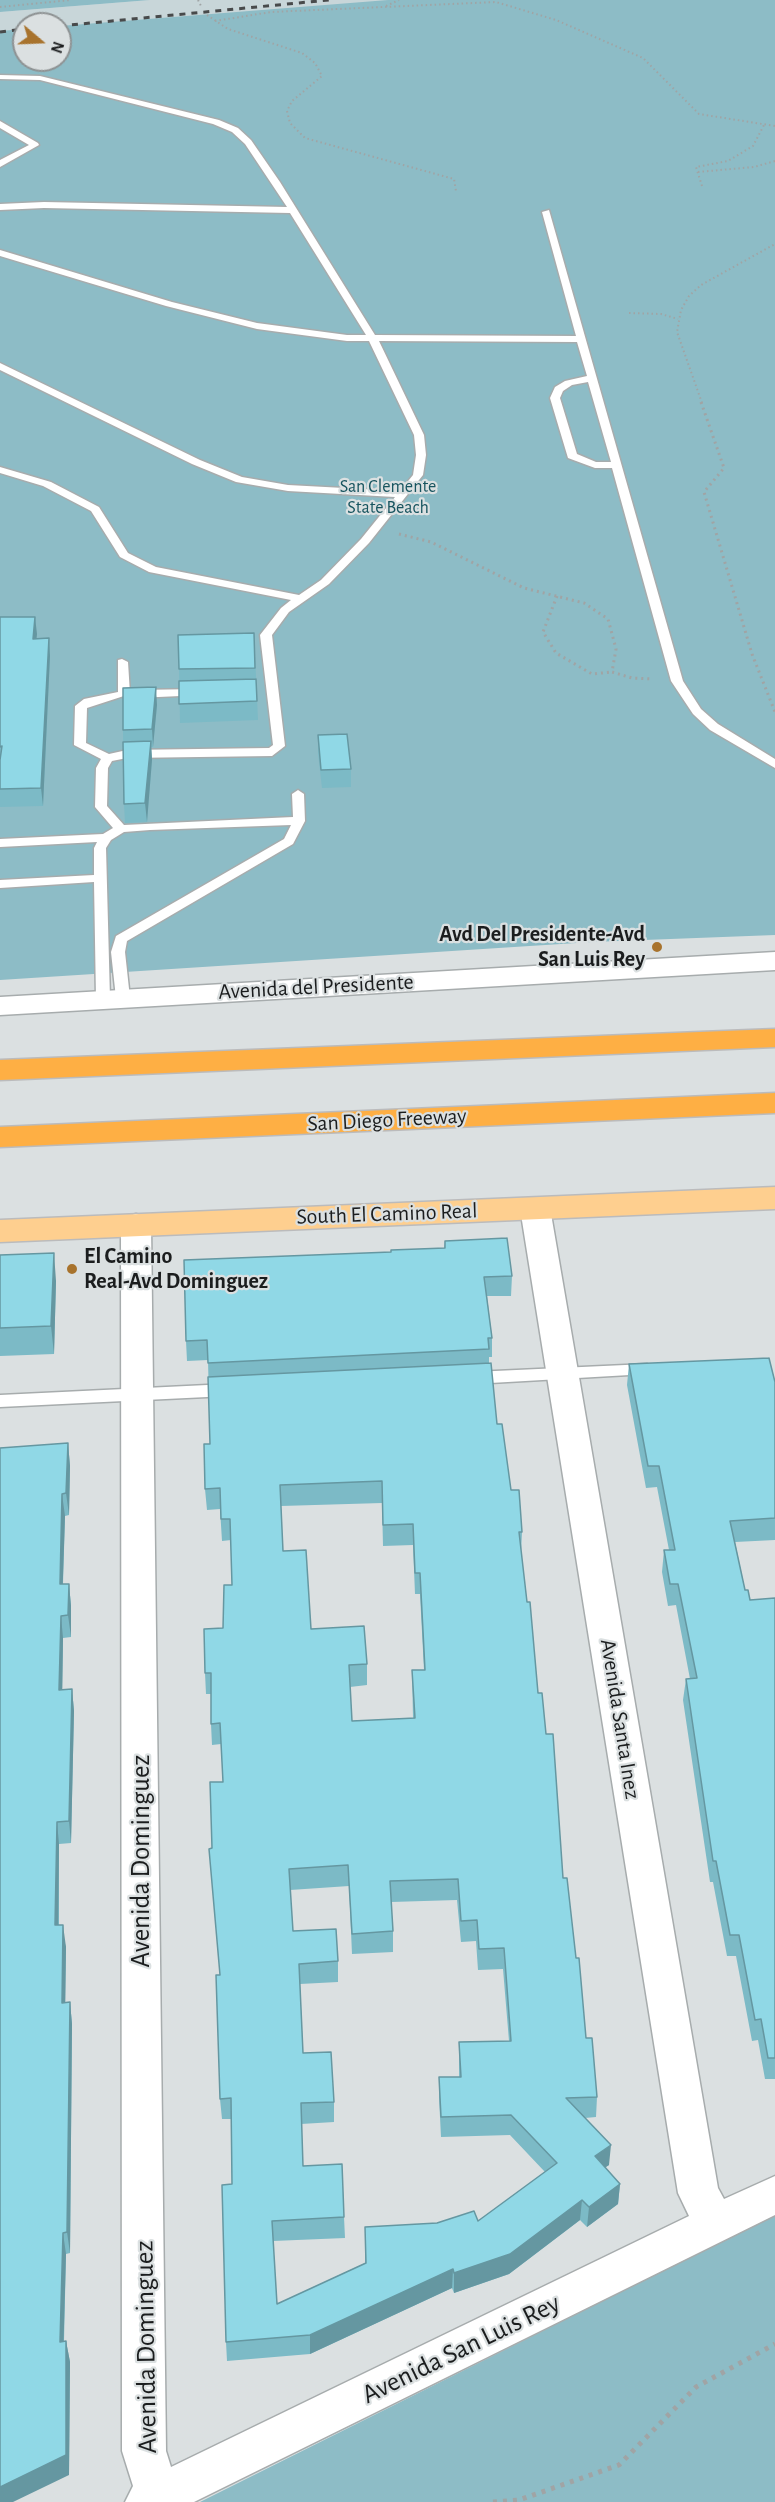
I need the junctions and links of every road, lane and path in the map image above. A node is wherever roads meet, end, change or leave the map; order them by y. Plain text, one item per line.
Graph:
1 (70, 0) edge
2 (198, 0) edge
3 (399, 0) edge
4 (0, 7) edge
5 (202, 8) dead end
6 (383, 8) junction
7 (207, 15) dead end
8 (215, 21) junction
9 (0, 77) edge
10 (0, 124) edge
11 (764, 125) junction
12 (775, 126) edge
13 (775, 161) edge
14 (0, 164) edge
15 (698, 172) junction
16 (702, 186) dead end
17 (456, 191) dead end
18 (0, 207) edge
19 (291, 210) junction
20 (546, 212) dead end
21 (775, 244) edge
22 (0, 253) edge
23 (629, 313) dead end
24 (678, 319) junction
25 (373, 339) junction
26 (582, 339) junction
27 (0, 366) edge
28 (593, 378) junction
29 (616, 465) junction
30 (0, 470) edge
31 (402, 494) junction
32 (375, 528) junction
33 (557, 596) junction
34 (301, 599) junction
35 (122, 662) dead end
36 (612, 672) junction
37 (677, 681) junction
38 (215, 693) edge
39 (124, 694) junction
40 (775, 712) edge
41 (108, 759) junction
42 (775, 764) edge
43 (298, 794) dead end
44 (299, 821) junction
45 (121, 829) junction
46 (106, 838) junction
47 (0, 843) edge
48 (100, 878) junction
49 (0, 884) edge
50 (775, 961) edge
51 (113, 998) junction
52 (0, 1006) edge
53 (775, 1038) edge
54 (0, 1070) edge
55 (775, 1103) edge
56 (0, 1137) edge
57 (775, 1198) edge
58 (535, 1208) junction
59 (136, 1224) junction
60 (0, 1231) edge
61 (669, 1368) edge
62 (563, 1373) junction
63 (457, 1378) edge
64 (245, 1389) edge
65 (139, 1395) junction
66 (0, 1401) edge
67 (775, 2195) edge
68 (717, 2225) junction
69 (775, 2344) edge
70 (152, 2499) edge
71 (493, 2502) edge

1 - 4 path
2 - 5 path
3 - 6 path
6 - 8 path
6 - 11 path
7 - 8 path
8 - 17 path
9 - 19 lane
10 - 14 lane
11 - 12 path
11 - 15 path
13 - 15 path
15 - 16 path
18 - 19 lane
19 - 25 lane
20 - 26 lane
21 - 24 path
22 - 25 lane
23 - 24 path
24 - 40 path
25 - 26 lane
25 - 31 lane
26 - 28 lane
27 - 31 lane
28 - 29 lane
28 - 29 lane
29 - 37 lane
30 - 34 lane
31 - 32 lane
32 - 33 path
32 - 34 lane
33 - 36 path
33 - 36 path
34 - 41 lane
35 - 39 lane
36 - 37 path
37 - 42 lane
38 - 39 lane
39 - 41 lane
41 - 45 lane
43 - 44 lane
44 - 45 lane
44 - 51 lane
45 - 46 lane
46 - 47 lane
46 - 48 lane
48 - 49 lane
48 - 51 lane
50 - 51 street, Avenida del Presidente
51 - 52 street, Avenida del Presidente
53 - 54 highway
55 - 56 highway, San Diego Freeway
57 - 58 main road, South El Camino Real
58 - 59 main road, South El Camino Real
58 - 62 street, Avenida Santa Inez
59 - 60 main road, South El Camino Real
59 - 65 street, Avenida Dominguez
61 - 62 lane
62 - 63 lane
62 - 68 street, Avenida Santa Inez
64 - 65 lane
65 - 66 lane
65 - 70 street, Avenida Dominguez
67 - 68 street, Avenida San Luis Rey
68 - 70 street, Avenida San Luis Rey
69 - 71 path

